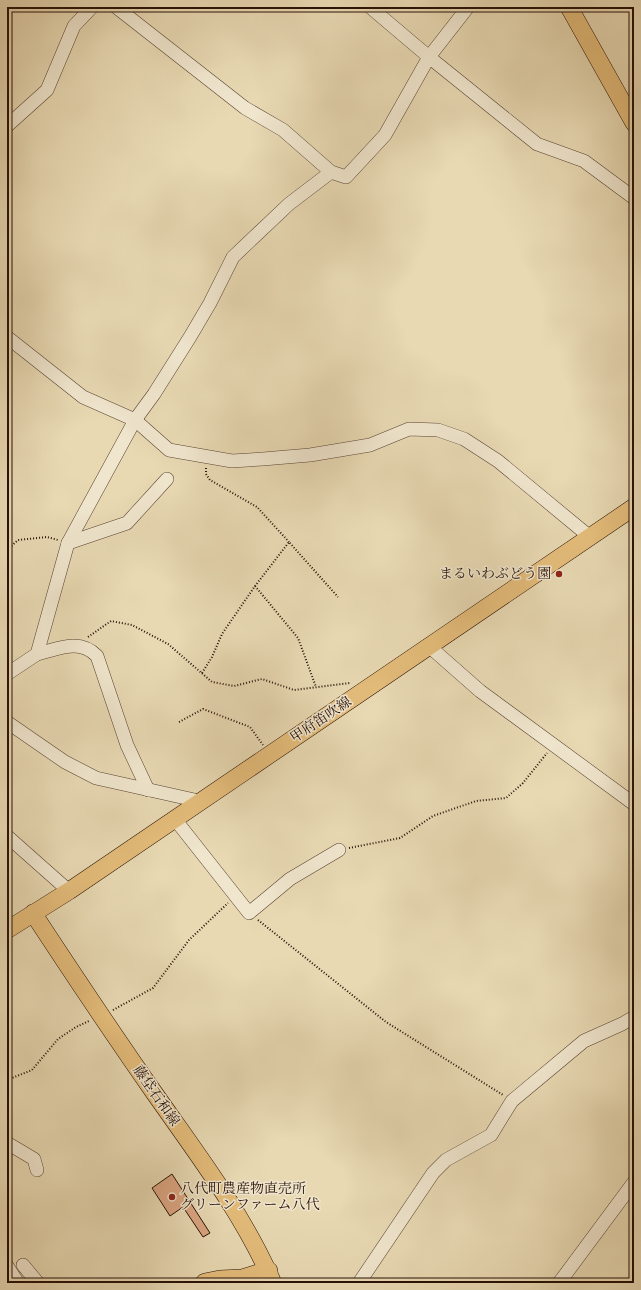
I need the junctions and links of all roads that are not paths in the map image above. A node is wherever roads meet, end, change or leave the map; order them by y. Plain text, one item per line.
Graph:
1 (92, 7) edge
2 (116, 7) edge
3 (370, 7) edge
4 (468, 7) edge
5 (569, 7) edge
6 (429, 57) junction
7 (634, 123) edge
8 (7, 126) edge
9 (331, 172) junction
10 (634, 198) edge
11 (7, 337) edge
12 (136, 420) junction
13 (167, 479) dead end
14 (634, 507) edge
15 (590, 537) junction
16 (68, 543) junction
17 (430, 647) junction
18 (37, 654) junction
19 (7, 674) edge
20 (7, 722) edge
21 (148, 790) junction
22 (199, 801) junction
23 (634, 804) edge
24 (174, 818) junction
25 (7, 836) edge
26 (339, 850) road end
27 (69, 891) junction
28 (33, 913) junction
29 (7, 930) edge
30 (634, 1017) edge
31 (7, 1143) edge
32 (36, 1170) dead end
33 (634, 1182) edge
34 (7, 1266) edge
35 (23, 1266) dead end
36 (266, 1279) edge
37 (18, 1283) edge
38 (38, 1283) edge
39 (205, 1283) edge
40 (359, 1283) edge
41 (559, 1283) edge

1 - 8 street
2 - 9 street
3 - 6 street
4 - 6 street
5 - 7 main road
6 - 9 street
6 - 10 street
9 - 12 street
11 - 12 street
12 - 15 street
12 - 16 street
13 - 16 street
14 - 15 main road, 甲府笛吹線
15 - 17 main road, 甲府笛吹線
16 - 18 street
17 - 22 main road, 甲府笛吹線
17 - 23 street
18 - 19 street
18 - 21 street
20 - 21 street
21 - 22 street
22 - 24 main road, 甲府笛吹線
24 - 26 street
24 - 27 main road, 甲府笛吹線
25 - 27 street
27 - 28 main road, 甲府笛吹線
28 - 29 main road, 甲府笛吹線
28 - 36 main road, 藤垈石和線
30 - 40 street
31 - 32 street
33 - 41 street
34 - 37 street
35 - 38 street
36 - 39 highway

